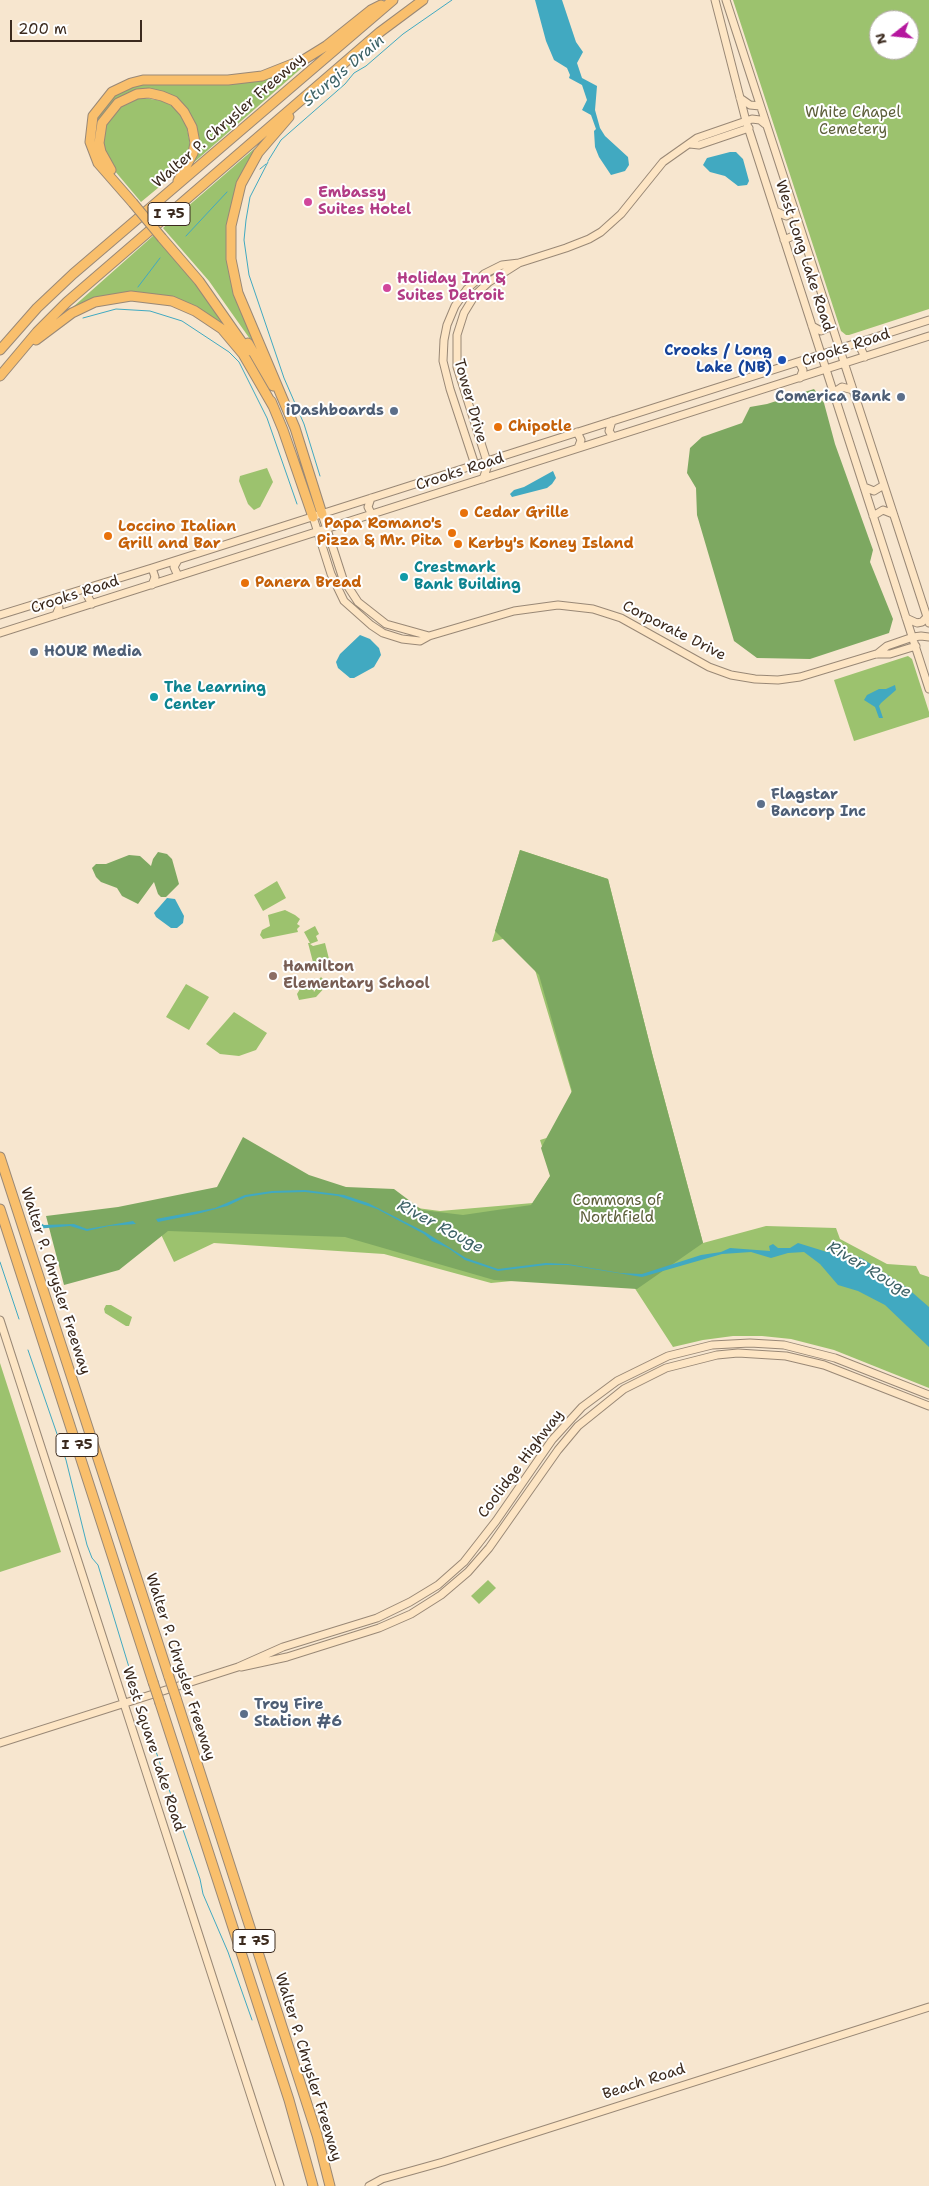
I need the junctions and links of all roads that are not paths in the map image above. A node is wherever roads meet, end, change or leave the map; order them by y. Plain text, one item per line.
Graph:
1 (393, 0) edge
2 (423, 0) edge
3 (715, 0) edge
4 (726, 0) edge
5 (726, 41) junction
6 (739, 41) junction
7 (333, 73) junction
8 (740, 98) junction
9 (760, 106) junction
10 (746, 120) junction
11 (766, 124) junction
12 (749, 128) junction
13 (690, 144) junction
14 (177, 184) junction
15 (135, 202) junction
16 (775, 211) junction
17 (794, 212) junction
18 (164, 236) junction
19 (784, 240) junction
20 (803, 240) junction
21 (519, 262) junction
22 (929, 320) edge
23 (812, 326) junction
24 (832, 326) junction
25 (929, 336) edge
26 (864, 340) junction
27 (839, 349) junction
28 (0, 350) edge
29 (821, 355) junction
30 (865, 356) junction
31 (11, 361) junction
32 (799, 362) junction
33 (844, 364) junction
34 (826, 369) junction
35 (0, 376) edge
36 (800, 378) junction
37 (852, 390) junction
38 (833, 393) junction
39 (454, 402) junction
40 (468, 402) junction
41 (273, 406) junction
42 (458, 413) junction
43 (471, 414) junction
44 (612, 421) junction
45 (296, 428) junction
46 (577, 432) junction
47 (613, 437) junction
48 (578, 448) junction
49 (486, 461) junction
50 (475, 465) junction
51 (483, 479) junction
52 (884, 486) junction
53 (864, 487) junction
54 (371, 498) junction
55 (322, 514) junction
56 (372, 514) junction
57 (894, 515) junction
58 (873, 516) junction
59 (312, 517) junction
60 (327, 529) junction
61 (317, 532) junction
62 (178, 560) junction
63 (152, 568) junction
64 (178, 576) junction
65 (152, 585) junction
66 (91, 588) junction
67 (54, 599) junction
68 (92, 604) junction
69 (0, 615) edge
70 (56, 615) junction
71 (906, 618) junction
72 (928, 620) edge
73 (400, 629) junction
74 (0, 633) edge
75 (429, 636) junction
76 (929, 637) edge
77 (397, 638) junction
78 (912, 638) junction
79 (916, 646) junction
80 (876, 654) junction
81 (929, 689) edge
82 (0, 1157) edge
83 (0, 1209) edge
84 (0, 1320) edge
85 (929, 1395) edge
86 (929, 1406) edge
87 (238, 1668) junction
88 (124, 1704) junction
89 (0, 1743) edge
90 (929, 2007) edge
91 (280, 2186) edge
92 (313, 2186) edge
93 (330, 2186) edge
94 (369, 2186) edge

1 - 14 highway, Walter P. Chrysler Freeway / I 75
1 - 15 highway
2 - 7 highway, Walter P. Chrysler Freeway / I 75
3 - 5 main road, West Long Lake Road
4 - 6 main road, West Long Lake Road
5 - 6 main road
5 - 8 main road, West Long Lake Road
6 - 9 main road, West Long Lake Road
7 - 31 highway, Walter P. Chrysler Freeway / I 75
7 - 45 highway
8 - 9 main road
8 - 10 main road, West Long Lake Road
9 - 11 main road, West Long Lake Road
10 - 11 main road
10 - 12 main road, West Long Lake Road
10 - 13 main road, Tower Drive
11 - 17 main road, West Long Lake Road
12 - 13 main road, Tower Drive
12 - 16 main road, West Long Lake Road
13 - 21 main road, Tower Drive
14 - 15 highway
14 - 28 highway, Walter P. Chrysler Freeway / I 75
15 - 18 highway, bridge
16 - 17 main road
16 - 19 main road, West Long Lake Road
17 - 20 main road, West Long Lake Road
18 - 41 highway
18 - 45 highway
19 - 20 main road
19 - 23 main road, West Long Lake Road
20 - 24 main road, West Long Lake Road
21 - 39 main road, Tower Drive
21 - 40 main road, Tower Drive
22 - 26 main road, Crooks Road
23 - 24 main road
23 - 29 main road, West Long Lake Road
24 - 27 main road, West Long Lake Road
25 - 30 main road, Crooks Road
26 - 27 main road, Crooks Road
26 - 30 main road
27 - 29 main road, Crooks Road
27 - 33 main road, West Long Lake Road
29 - 32 main road, Crooks Road
29 - 34 main road, West Long Lake Road
30 - 33 main road, Crooks Road
31 - 35 highway, Walter P. Chrysler Freeway / I 75
31 - 41 highway
32 - 36 main road
32 - 44 main road, Crooks Road
33 - 34 main road, Crooks Road
33 - 37 main road, West Long Lake Road
34 - 36 main road, Crooks Road
34 - 38 main road, West Long Lake Road
36 - 47 main road, Crooks Road
37 - 38 main road
37 - 52 main road, West Long Lake Road
38 - 53 main road, West Long Lake Road
39 - 40 main road
39 - 42 main road, Tower Drive
40 - 43 main road, Tower Drive
41 - 59 highway
42 - 43 main road
42 - 50 main road, Tower Drive
43 - 49 main road, Tower Drive
44 - 46 main road, Crooks Road
44 - 47 main road
45 - 55 highway
46 - 48 main road
46 - 49 main road, Crooks Road
47 - 48 main road, Crooks Road
48 - 51 main road, Crooks Road
49 - 50 main road, Crooks Road
49 - 51 main road
50 - 54 main road, Crooks Road
51 - 56 main road, Crooks Road
52 - 53 main road
52 - 57 main road, West Long Lake Road
53 - 58 main road, West Long Lake Road
54 - 55 main road, Crooks Road
54 - 56 main road
55 - 59 main road, Crooks Road
55 - 60 main road
56 - 60 main road, Crooks Road
57 - 58 main road
57 - 72 main road, West Long Lake Road
58 - 71 main road, West Long Lake Road
59 - 61 main road, Corporate Drive
59 - 62 main road, Crooks Road
60 - 61 main road, Crooks Road
60 - 73 main road
61 - 64 main road, Crooks Road
61 - 77 main road, Corporate Drive
62 - 63 main road, Crooks Road
62 - 64 main road
63 - 65 main road
63 - 66 main road, Crooks Road
64 - 65 main road, Crooks Road
65 - 68 main road, Crooks Road
66 - 67 main road, Crooks Road
66 - 68 main road
67 - 69 main road, Crooks Road
67 - 70 main road
68 - 70 main road, Crooks Road
70 - 74 main road, Crooks Road
71 - 72 main road
71 - 78 main road, West Long Lake Road
73 - 75 main road
73 - 77 main road
75 - 77 main road, Corporate Drive
75 - 80 main road, Corporate Drive
76 - 78 main road, Corporate Drive
78 - 79 main road, West Long Lake Road
78 - 80 main road, Corporate Drive
79 - 80 main road, Corporate Drive
79 - 81 main road, West Long Lake Road
82 - 93 highway, Walter P. Chrysler Freeway / I 75, bridge
83 - 92 highway, Walter P. Chrysler Freeway / I 75, bridge
84 - 88 main road, West Square Lake Road
85 - 87 main road, Coolidge Highway
86 - 87 main road, Coolidge Highway
87 - 88 main road, Coolidge Highway
88 - 89 main road, Coolidge Highway
88 - 91 main road, West Square Lake Road
90 - 94 main road, Beach Road

